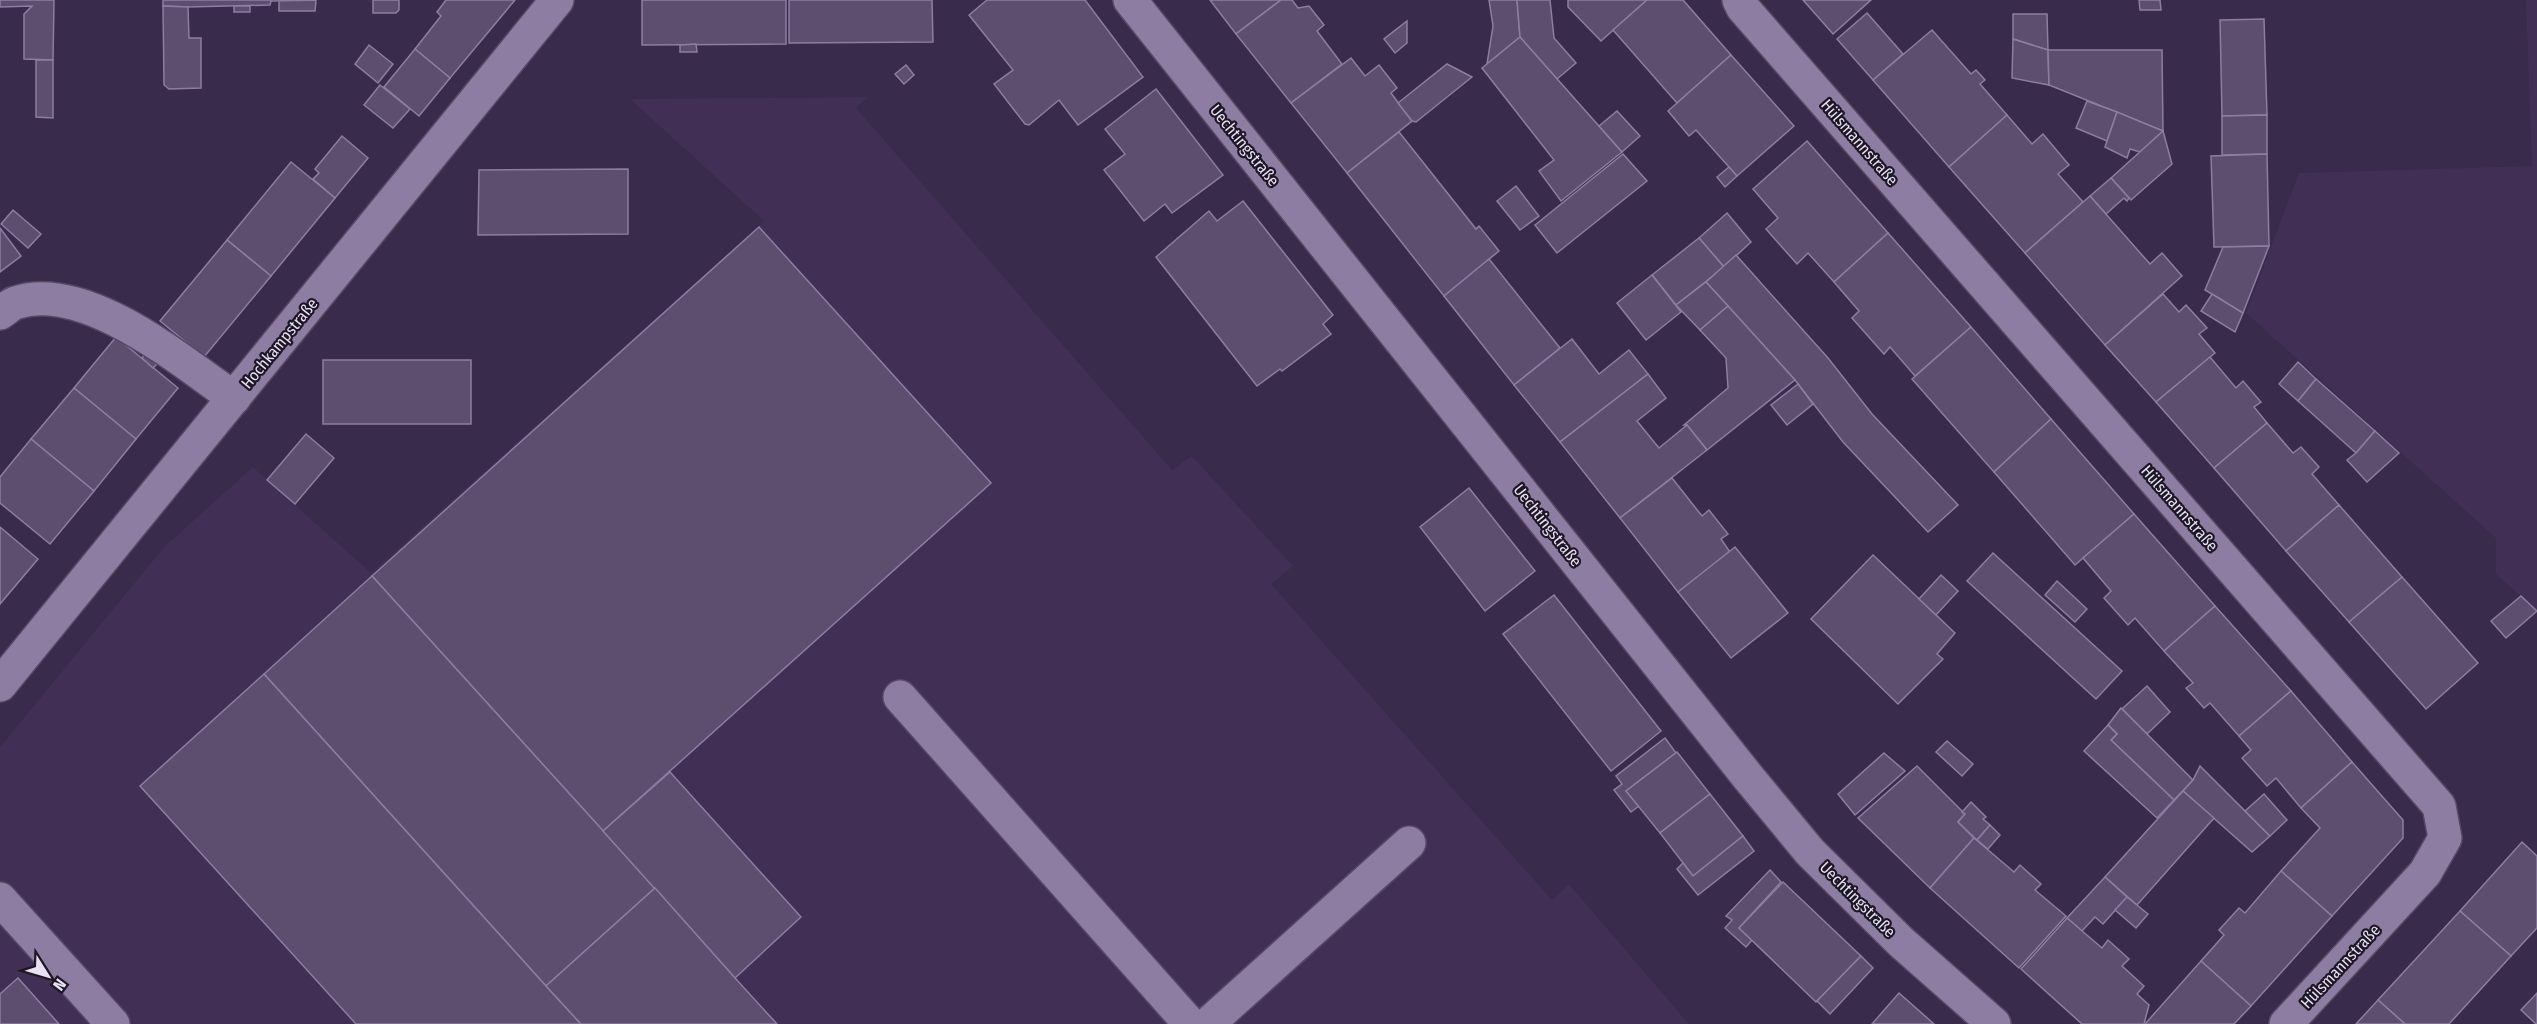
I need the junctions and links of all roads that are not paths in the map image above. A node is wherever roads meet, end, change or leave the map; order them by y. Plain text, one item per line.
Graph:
1 (557, 0) edge
2 (1130, 0) edge
3 (1738, 0) edge
4 (0, 314) edge
5 (234, 398) junction
6 (0, 685) edge
7 (900, 697) dead end
8 (1409, 843) dead end
9 (0, 899) edge
10 (113, 1024) edge
11 (1190, 1024) edge
12 (1208, 1024) edge
13 (1994, 1024) edge
14 (2286, 1024) edge

1 - 5 street, Hochkampstraße
2 - 13 street, Uechtingstraße
3 - 14 street, Hülsmannstraße
4 - 5 street
5 - 6 street, Hochkampstraße
7 - 11 street
8 - 12 street
9 - 10 street

